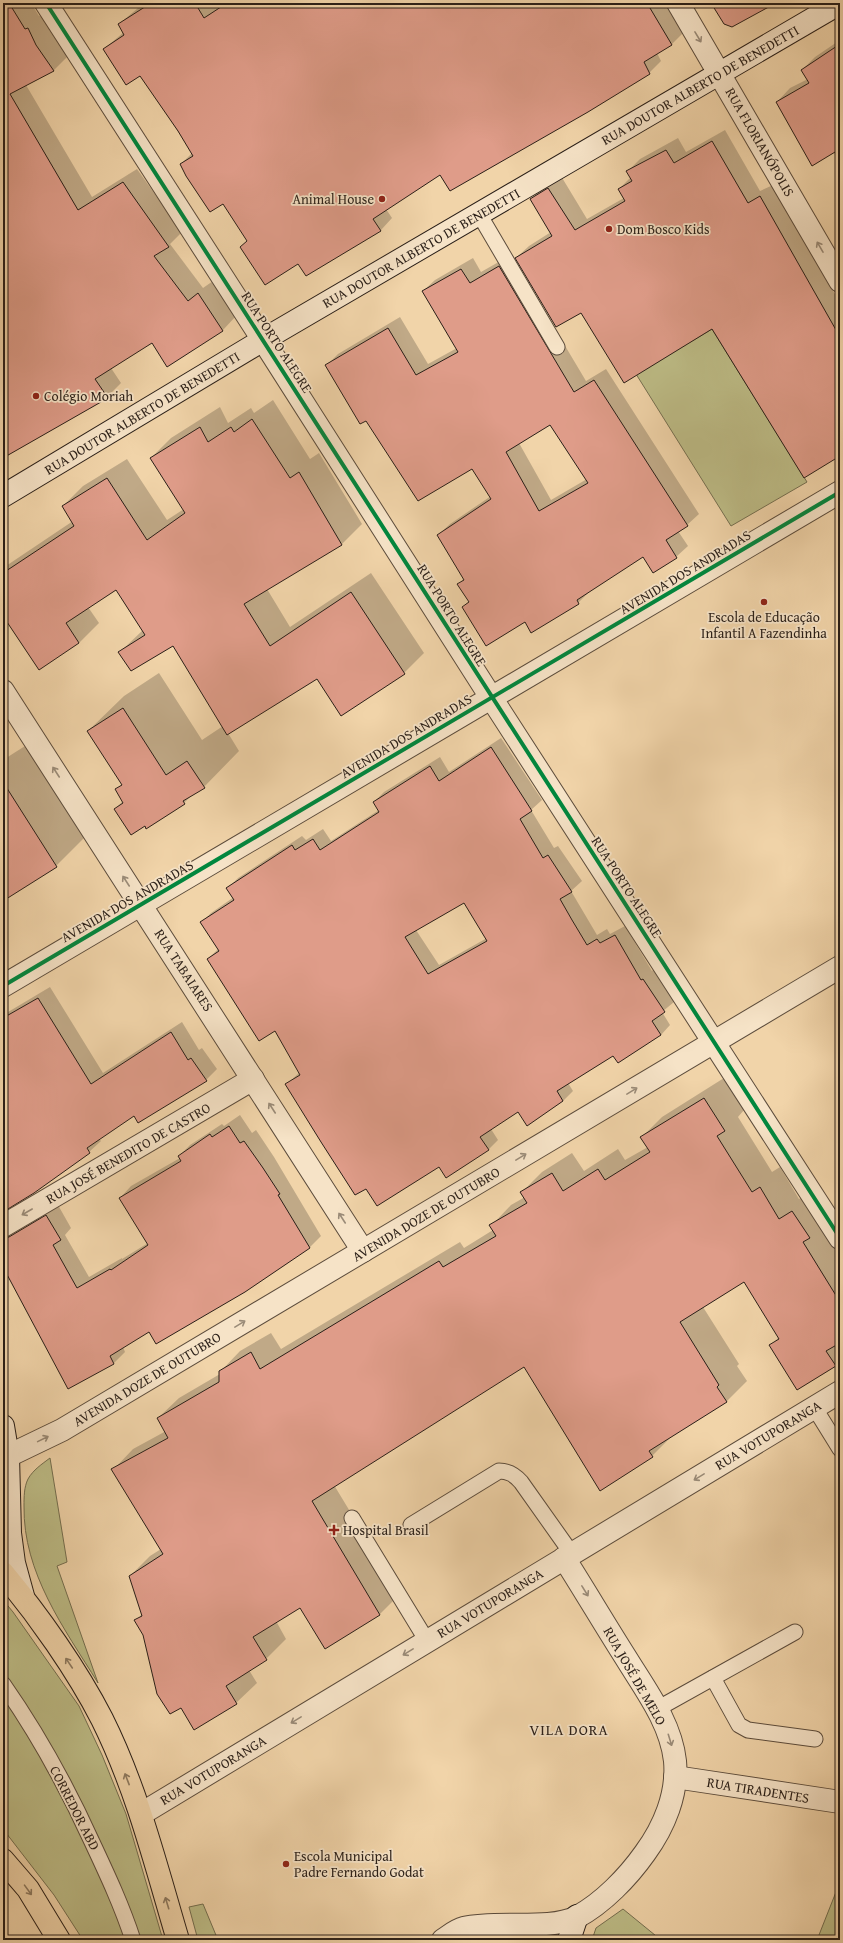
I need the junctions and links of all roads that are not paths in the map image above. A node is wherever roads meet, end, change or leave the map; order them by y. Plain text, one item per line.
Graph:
1 (46, 3) edge
2 (678, 3) edge
3 (840, 3) edge
4 (720, 73) junction
5 (479, 214) junction
6 (840, 281) edge
7 (263, 340) junction
8 (557, 347) dead end
9 (840, 492) edge
10 (3, 496) edge
11 (3, 691) edge
12 (492, 698) junction
13 (142, 904) junction
14 (840, 967) edge
15 (3, 986) edge
16 (714, 1043) junction
17 (253, 1079) junction
18 (3, 1226) edge
19 (840, 1238) edge
20 (363, 1251) junction
21 (840, 1392) edge
22 (814, 1407) junction
23 (3, 1426) edge
24 (840, 1449) edge
25 (8, 1456) junction
26 (352, 1518) dead end
27 (411, 1525) dead end
28 (568, 1556) junction
29 (3, 1573) edge
30 (23, 1596) junction
31 (795, 1632) dead end
32 (427, 1641) junction
33 (713, 1678) junction
34 (3, 1684) edge
35 (657, 1709) junction
36 (815, 1739) dead end
37 (676, 1777) junction
38 (840, 1802) edge
39 (141, 1814) junction
40 (3, 1860) edge
41 (577, 1916) junction
42 (59, 1940) edge
43 (133, 1940) edge
44 (178, 1940) edge
45 (442, 1940) edge
46 (569, 1940) edge
47 (577, 1940) edge

1 - 7 street, RUA PORTO ALEGRE
2 -> 4 street, RUA FLORIANÓPOLIS
3 - 4 street, RUA DOUTOR ALBERTO DE BENEDETTI
4 - 5 street, RUA DOUTOR ALBERTO DE BENEDETTI
6 -> 4 street, RUA FLORIANÓPOLIS
5 - 7 street, RUA DOUTOR ALBERTO DE BENEDETTI
5 - 8 lane
7 - 10 street, RUA DOUTOR ALBERTO DE BENEDETTI
7 - 12 street, RUA PORTO ALEGRE
9 - 12 street, AVENIDA DOS ANDRADAS
13 -> 11 street, RUA TABAIARES
12 - 13 street, AVENIDA DOS ANDRADAS
12 - 16 street, RUA PORTO ALEGRE
13 - 15 street, AVENIDA DOS ANDRADAS
13 - 17 street, RUA TABAIARES
14 - 16 street, AVENIDA DOZE DE OUTUBRO
16 - 19 street, RUA PORTO ALEGRE
20 -> 16 street, AVENIDA DOZE DE OUTUBRO
17 -> 18 street, RUA JOSÉ BENEDITO DE CASTRO
20 -> 17 street, RUA TABAIARES
25 -> 20 street, AVENIDA DOZE DE OUTUBRO
21 - 22 street, RUA VOTUPORANGA
22 - 24 lane
22 -> 28 street, RUA VOTUPORANGA
23 - 25 street
25 - 30 street
26 - 32 lane
27 - 28 lane
28 - 32 street, RUA VOTUPORANGA
28 -> 35 street, RUA JOSÉ DE MELO
29 - 30 main road
39 -> 30 main road
31 - 33 lane
32 -> 39 street, RUA VOTUPORANGA
33 - 35 lane
33 - 36 lane
34 - 43 lane, CORREDOR ABD
35 -> 37 street, RUA JOSÉ DE MELO
37 - 38 street, RUA TIRADENTES
37 - 41 street, RUA JOSÉ DE MELO
44 -> 39 main road
40 -> 42 main road
41 - 45 street, RUA JOSÉ DE MELO
41 - 46 street
41 - 47 street

